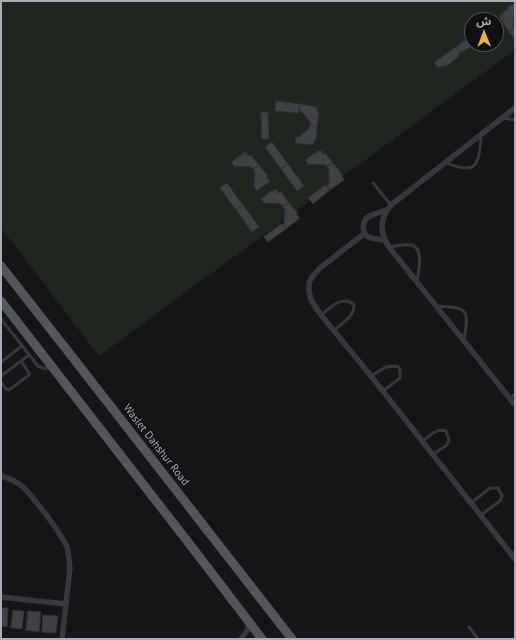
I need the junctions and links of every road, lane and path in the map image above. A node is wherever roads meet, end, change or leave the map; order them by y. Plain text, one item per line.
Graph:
1 (515, 108) edge
2 (501, 118) junction
3 (515, 120) edge
4 (481, 135) junction
5 (444, 163) junction
6 (373, 183) dead end
7 (391, 205) junction
8 (386, 210) junction
9 (365, 233) junction
10 (384, 240) junction
11 (389, 247) junction
12 (1, 266) edge
13 (417, 283) junction
14 (1, 301) edge
15 (435, 306) junction
16 (321, 315) junction
17 (1, 319) edge
18 (334, 330) junction
19 (464, 341) junction
20 (22, 346) junction
21 (29, 355) junction
22 (21, 361) junction
23 (1, 362) edge
24 (52, 368) junction
25 (1, 376) edge
26 (371, 376) junction
27 (1, 382) edge
28 (383, 391) junction
29 (515, 394) edge
30 (509, 398) junction
31 (515, 405) edge
32 (422, 441) junction
33 (432, 455) junction
34 (1, 476) edge
35 (471, 503) junction
36 (481, 516) junction
37 (515, 560) edge
38 (1, 597) edge
39 (66, 604) junction
40 (248, 621) junction
41 (468, 627) dead end
42 (62, 639) edge
43 (241, 639) edge
44 (262, 639) edge
45 (292, 639) edge
46 (478, 639) edge

1 - 2 street
2 - 3 lane
2 - 4 street
4 - 5 street
4 - 5 lane
5 - 7 street
6 - 7 lane
7 - 8 street
8 - 9 street
8 - 10 street
9 - 10 street
9 - 16 street
10 - 11 street
11 - 13 street
11 - 13 lane
12 - 45 main road, Waslet Dahshur Road
13 - 15 street
14 - 24 main road
15 - 19 street
15 - 19 lane
16 - 18 street
16 - 18 lane
17 - 20 lane
18 - 26 street
19 - 30 street
20 - 21 lane
20 - 23 lane
21 - 22 lane
21 - 24 lane
22 - 25 lane
22 - 27 lane
24 - 40 main road
26 - 28 street
26 - 28 lane
28 - 32 street
29 - 30 lane
30 - 31 street
32 - 33 street
32 - 33 lane
33 - 35 street
34 - 39 street
35 - 36 street
35 - 36 lane
36 - 37 street
38 - 39 street
39 - 42 street
40 - 43 street
40 - 44 main road
41 - 46 lane

